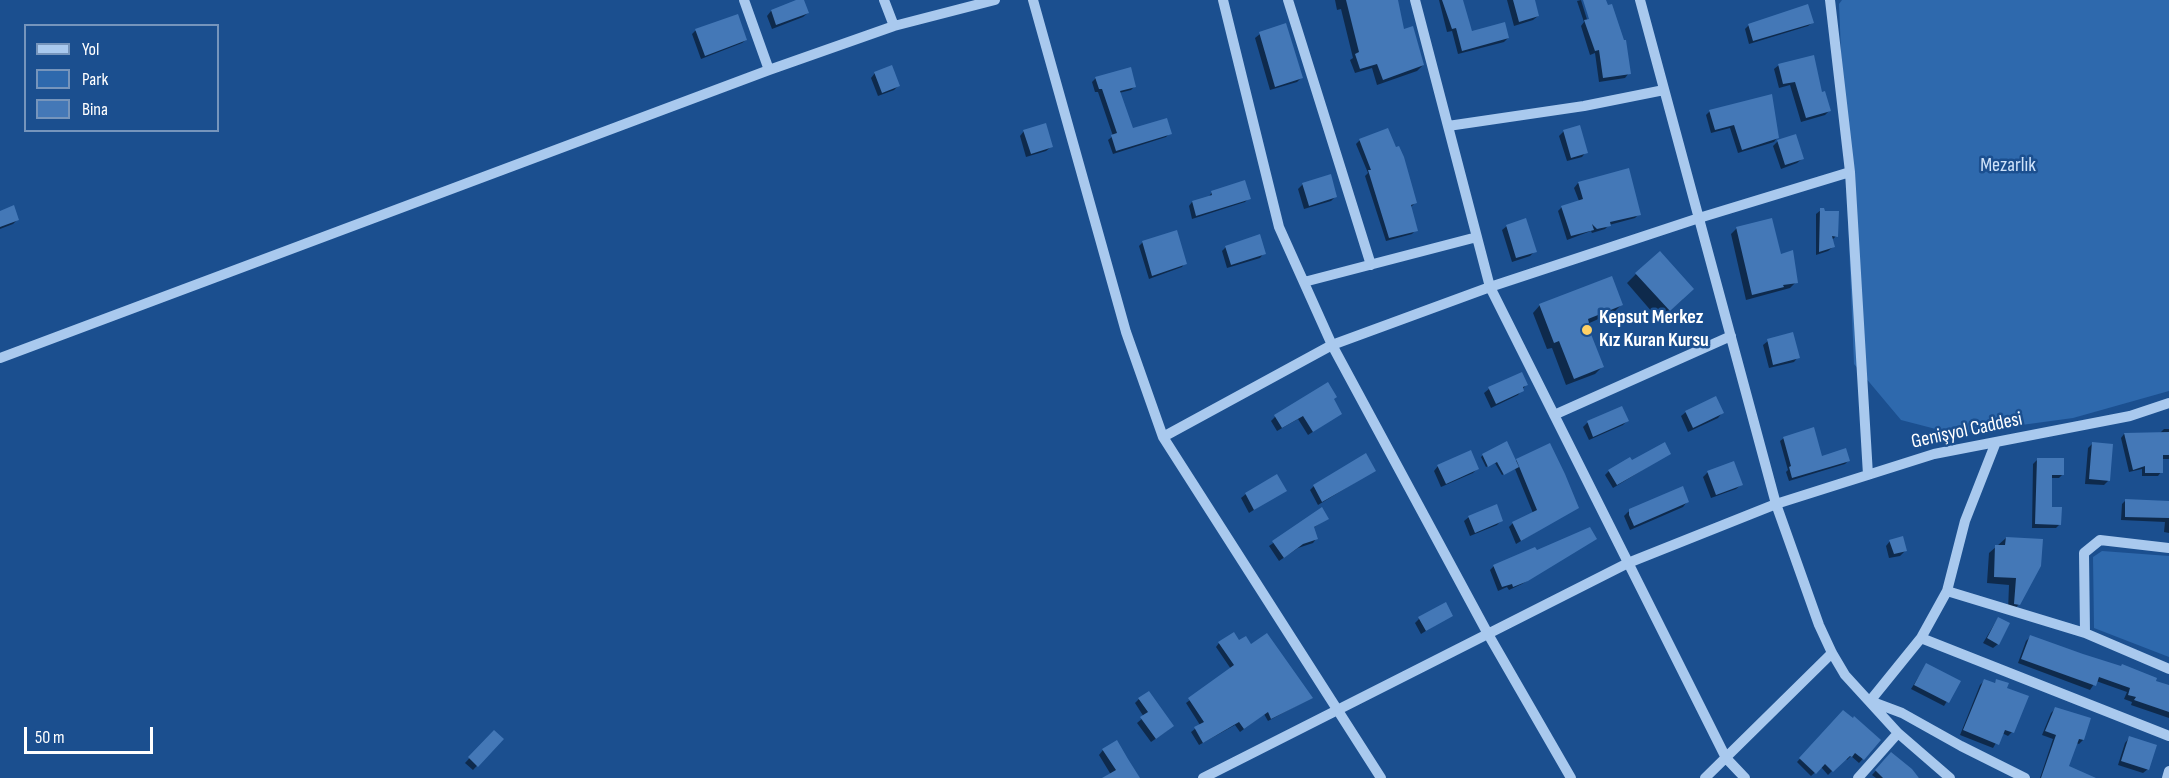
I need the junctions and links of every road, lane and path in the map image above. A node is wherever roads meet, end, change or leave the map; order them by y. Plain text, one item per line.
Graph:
1 (744, 0) edge
2 (884, 0) edge
3 (995, 0) edge
4 (1033, 0) edge
5 (1223, 0) edge
6 (1288, 0) edge
7 (1415, 0) edge
8 (1640, 0) edge
9 (1830, 0) edge
10 (894, 26) junction
11 (769, 69) junction
12 (1664, 90) junction
13 (1448, 126) junction
14 (1850, 172) junction
15 (1699, 218) junction
16 (1477, 237) junction
17 (1371, 265) junction
18 (1304, 282) junction
19 (1490, 287) junction
20 (1731, 336) junction
21 (1332, 345) junction
22 (0, 358) edge
23 (2169, 403) edge
24 (1554, 415) junction
25 (1163, 437) junction
26 (1996, 442) junction
27 (1868, 475) junction
28 (1776, 504) junction
29 (2169, 548) edge
30 (1628, 563) junction
31 (1947, 591) junction
32 (2085, 633) junction
33 (1488, 634) junction
34 (1921, 638) junction
35 (1832, 653) junction
36 (2169, 669) edge
37 (1870, 701) junction
38 (1337, 709) junction
39 (1898, 733) junction
40 (2169, 736) edge
41 (1726, 758) junction
42 (2169, 771) edge
43 (1203, 778) edge
44 (1381, 778) edge
45 (1571, 778) edge
46 (1705, 778) edge
47 (1745, 778) edge
48 (1858, 778) edge
49 (1950, 778) edge
50 (2025, 778) edge
51 (2167, 778) edge

1 - 11 street
2 - 10 street
3 - 10 street
4 - 25 street
5 - 18 street
6 - 17 street
7 - 13 street
8 - 12 street
9 - 14 street
10 - 11 street
11 - 22 street
12 - 13 street
12 - 15 street
13 - 16 street
14 - 15 street
14 - 27 street
15 - 19 street
15 - 20 street
16 - 17 street
16 - 19 street
17 - 18 street
18 - 21 street
19 - 21 street
19 - 24 street
20 - 24 street
20 - 28 street
21 - 25 street
21 - 33 street
23 - 26 street, Genişyol Caddesi
24 - 30 street
25 - 38 street
26 - 27 street, Genişyol Caddesi
26 - 31 street
27 - 28 street, Genişyol Caddesi
28 - 30 street, Genişyol Caddesi
28 - 35 street
29 - 32 street
30 - 33 street, Genişyol Caddesi
30 - 41 street
31 - 32 street
31 - 34 street
32 - 36 street
33 - 38 street, Genişyol Caddesi
33 - 45 street
34 - 37 street
34 - 40 street
35 - 37 street
35 - 41 street
37 - 39 street
37 - 50 street
38 - 43 street, Genişyol Caddesi
38 - 44 street
39 - 48 street
39 - 49 street
41 - 46 street
41 - 47 street
42 - 51 street

